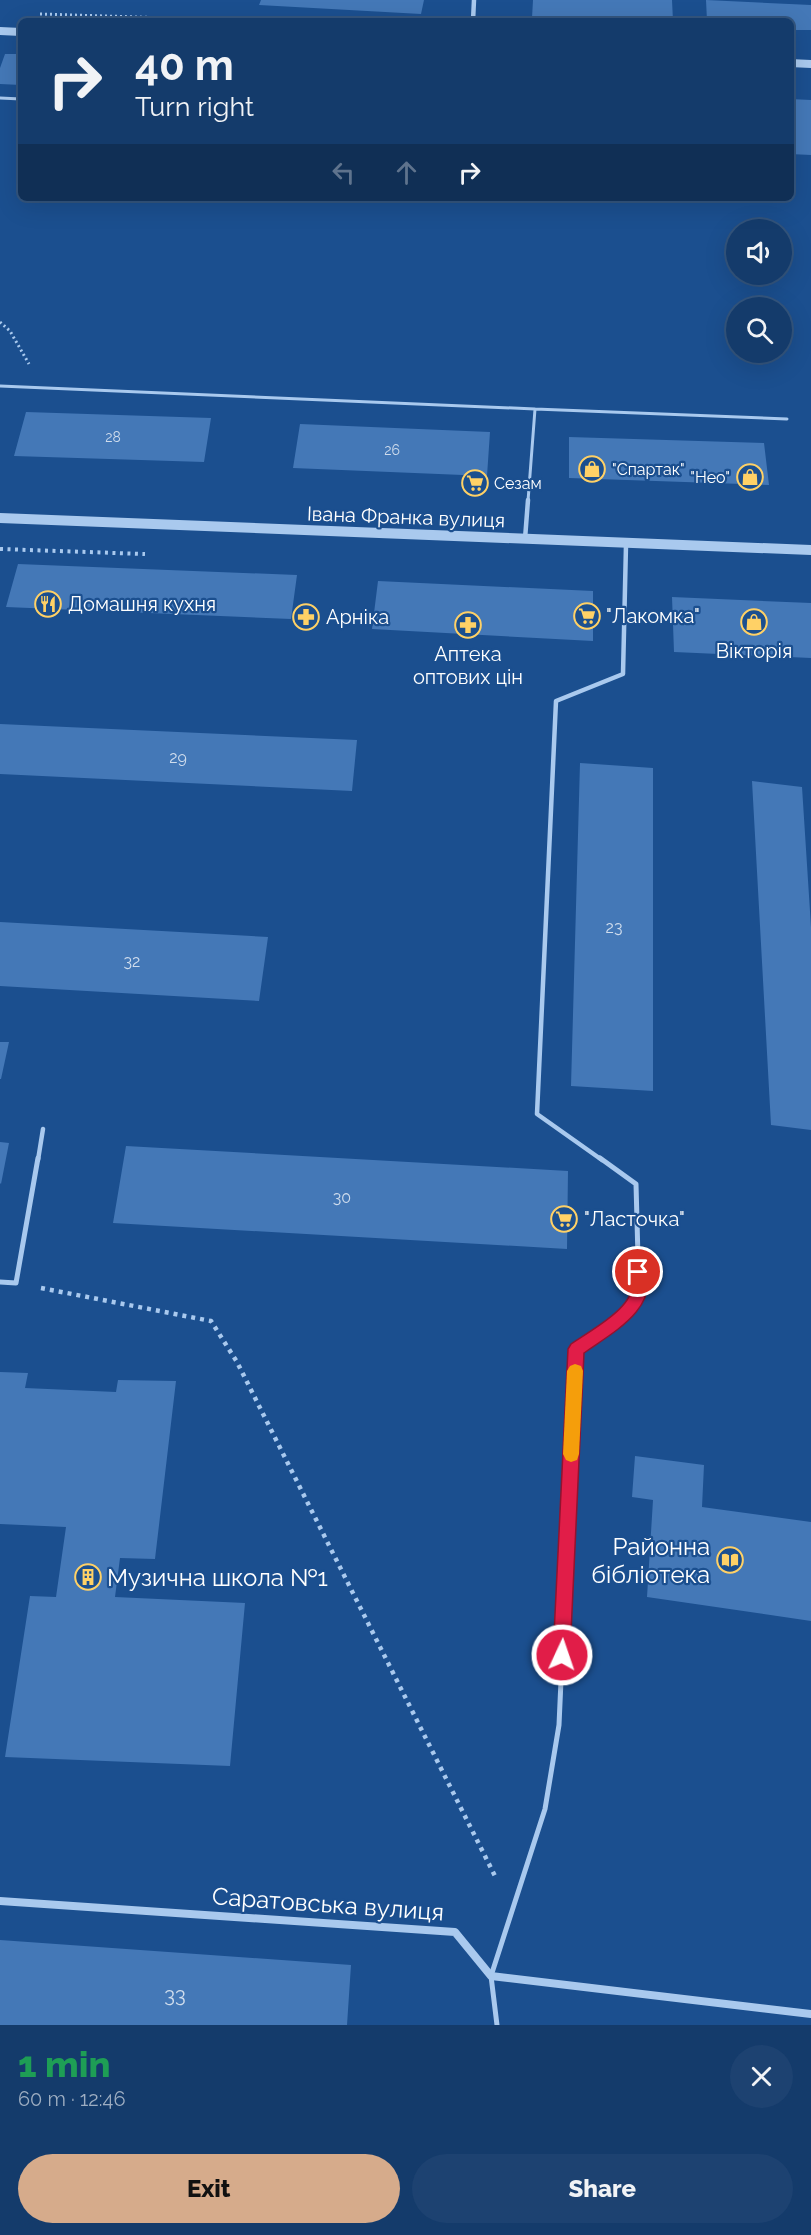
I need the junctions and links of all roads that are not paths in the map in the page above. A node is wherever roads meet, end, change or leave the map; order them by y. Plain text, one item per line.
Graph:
1 (474, 0) edge
2 (473, 18) edge
3 (0, 31) edge
4 (18, 32) edge
5 (794, 63) edge
6 (811, 64) edge
7 (0, 98) edge
8 (18, 99) edge
9 (0, 386) edge
10 (535, 409) junction
11 (788, 419) dead end
12 (0, 518) edge
13 (525, 539) junction
14 (626, 545) junction
15 (811, 550) edge
16 (43, 1129) dead end
17 (0, 1282) edge
18 (0, 1901) edge
19 (491, 1976) junction
20 (811, 2014) edge
21 (497, 2025) edge

1 - 2 street
3 - 4 street
5 - 6 street
7 - 8 lane
9 - 10 lane
10 - 11 lane
10 - 13 lane
12 - 13 street, Івана Франка вулиця
13 - 14 street, Івана Франка вулиця
14 - 15 street, Івана Франка вулиця
14 - 19 lane
16 - 17 lane
18 - 19 street, Саратовська вулиця
19 - 20 street
19 - 21 lane

